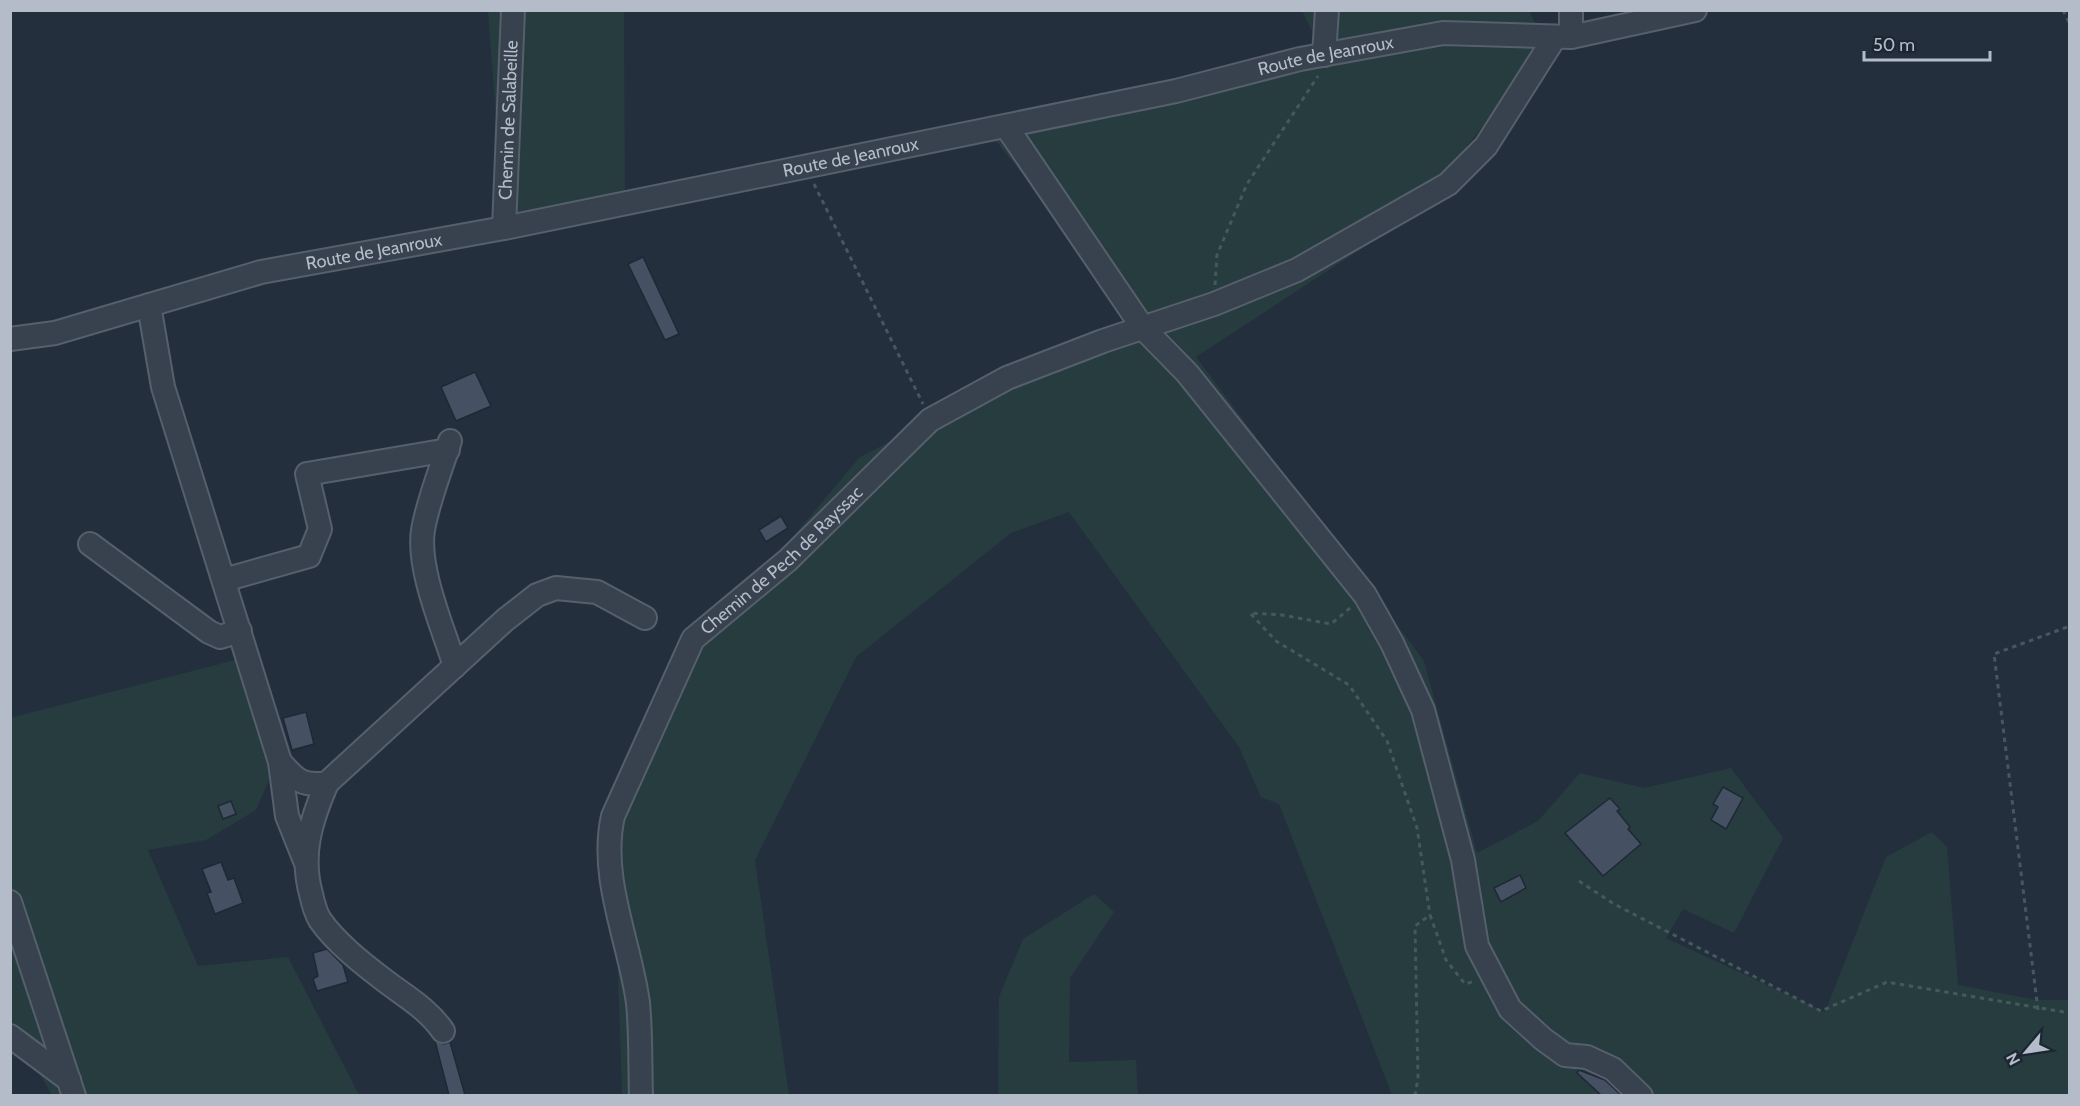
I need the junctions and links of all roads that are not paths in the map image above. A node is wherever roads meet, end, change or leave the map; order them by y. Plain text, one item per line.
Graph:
1 (513, 10) edge
2 (1327, 10) edge
3 (1571, 10) edge
4 (1695, 10) edge
5 (1563, 37) junction
6 (1324, 55) junction
7 (1006, 126) junction
8 (504, 228) junction
9 (149, 305) junction
10 (1143, 328) junction
11 (10, 339) edge
12 (90, 544) dead end
13 (224, 580) junction
14 (645, 618) dead end
15 (240, 631) junction
16 (455, 666) junction
17 (280, 762) junction
18 (327, 783) junction
19 (306, 862) junction
20 (10, 902) edge
21 (443, 1031) dead end
22 (16, 1040) edge
23 (71, 1088) edge
24 (641, 1095) edge
25 (1641, 1095) edge

1 - 8 street, Chemin de Salabeille
2 - 6 street
3 - 5 street
4 - 5 street, Route de Jeanroux
5 - 6 street, Route de Jeanroux
5 - 10 street, Chemin de Pech de Rayssac
6 - 7 street, Route de Jeanroux
7 - 8 street, Route de Jeanroux
7 - 10 street
8 - 9 street, Route de Jeanroux
9 - 11 street, Route de Jeanroux
9 - 13 street
10 - 24 street, Chemin de Pech de Rayssac
10 - 25 street
12 - 15 street
13 - 15 street
13 - 16 street
14 - 16 street
15 - 17 street
16 - 18 street
17 - 18 street
17 - 19 street
18 - 19 street
19 - 21 street
20 - 23 street
22 - 23 street

